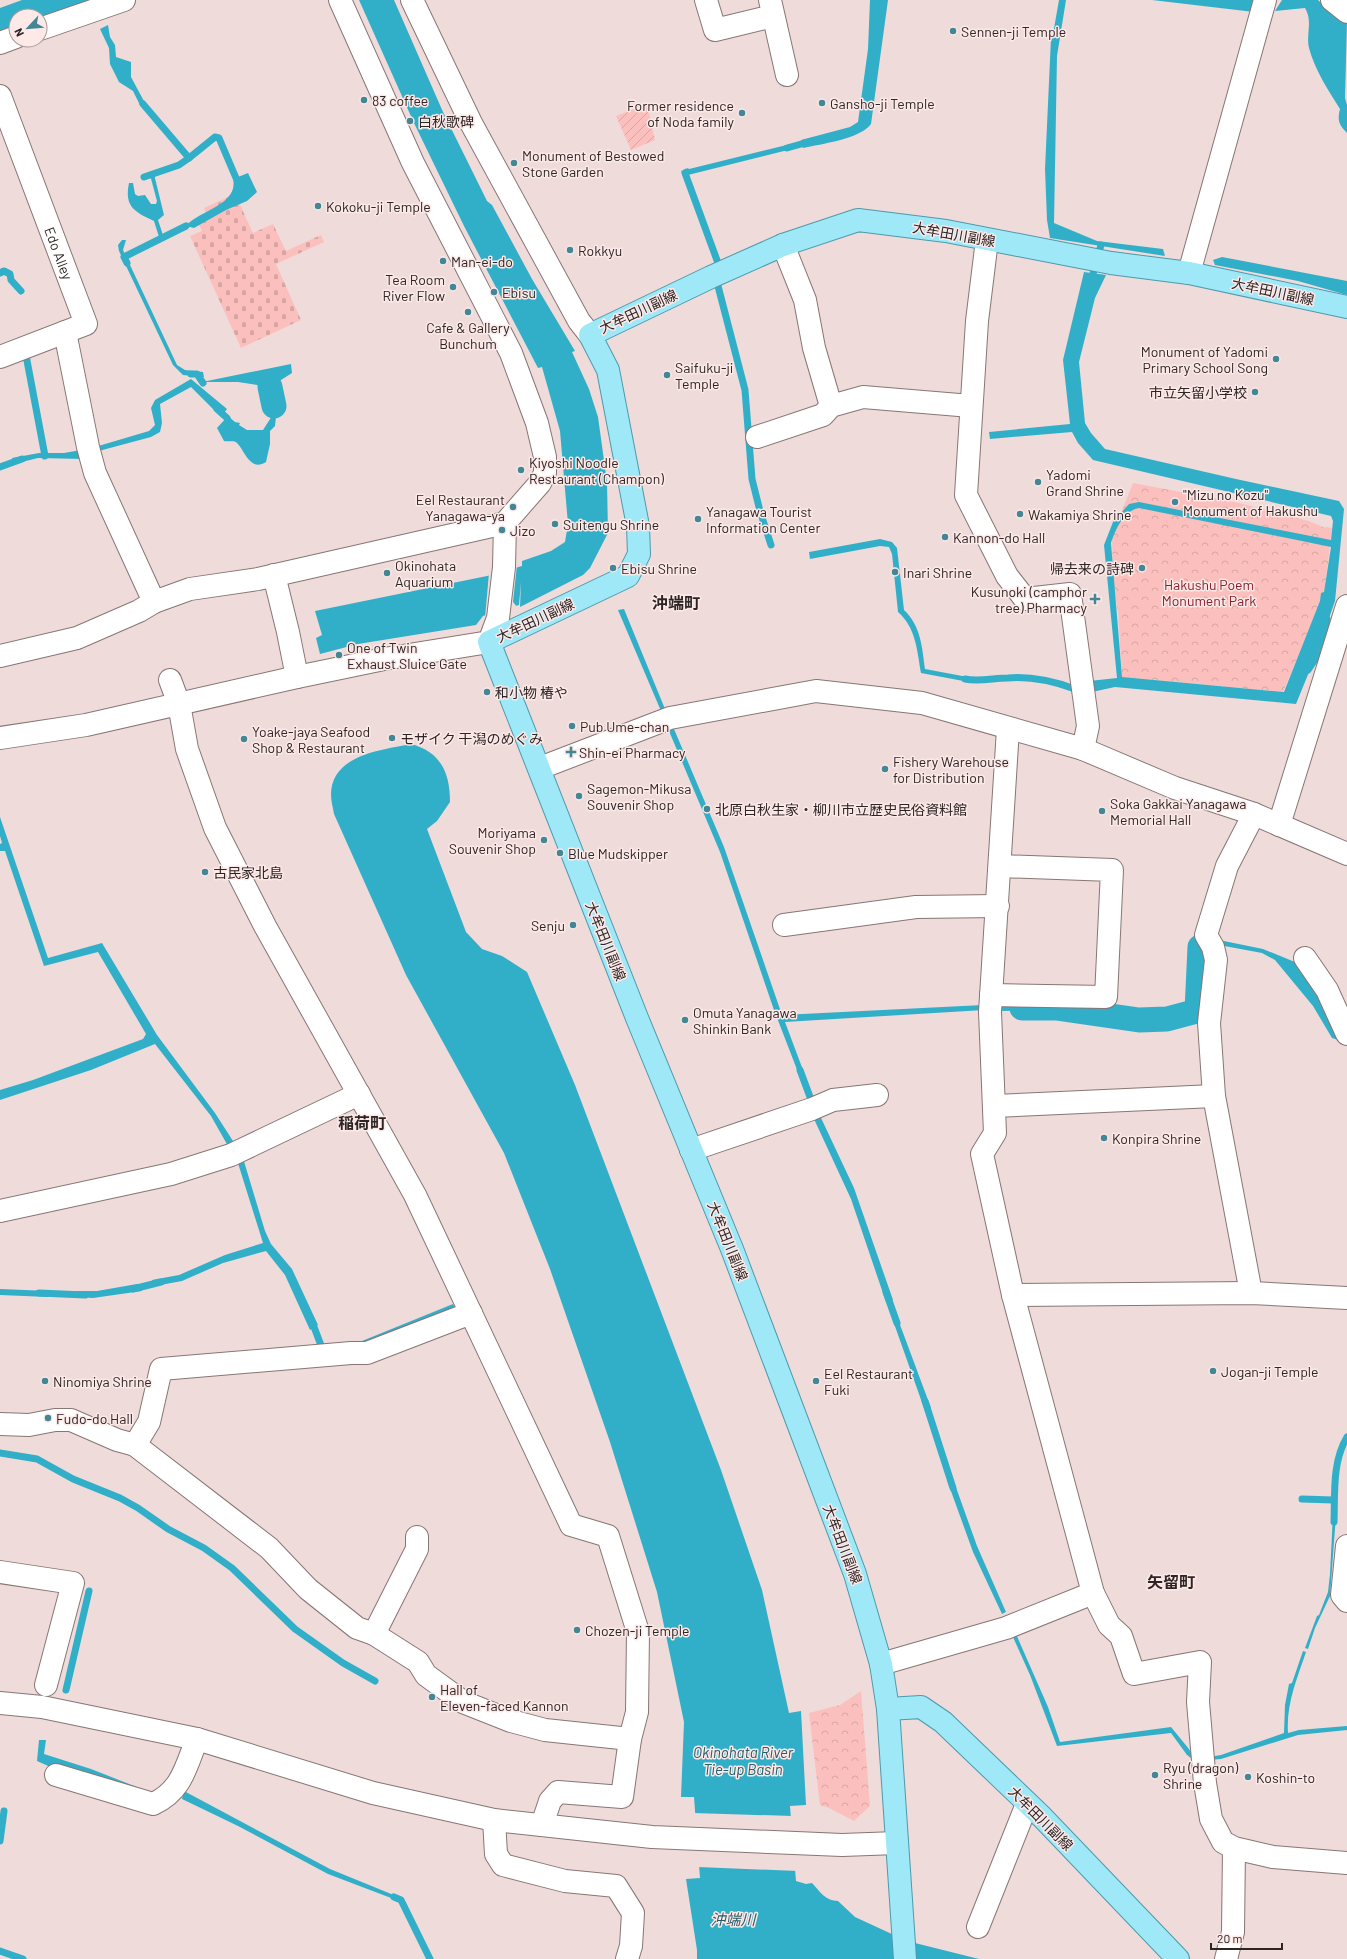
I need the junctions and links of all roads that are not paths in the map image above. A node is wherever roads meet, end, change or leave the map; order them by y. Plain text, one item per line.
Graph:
1 (124, 0) edge
2 (340, 0) edge
3 (412, 0) edge
4 (706, 0) edge
5 (1265, 0) edge
6 (1332, 0) edge
7 (771, 8) edge
8 (1347, 12) edge
9 (48, 26) edge
10 (787, 75) dead end
11 (0, 96) edge
12 (986, 240) junction
13 (783, 245) junction
14 (1189, 273) junction
15 (1347, 307) edge
16 (66, 332) junction
17 (590, 334) junction
18 (0, 357) edge
19 (831, 406) junction
20 (971, 406) junction
21 (757, 437) dead end
22 (505, 523) junction
23 (274, 575) junction
24 (154, 602) junction
25 (1345, 613) edge
26 (489, 642) junction
27 (0, 656) edge
28 (297, 677) junction
29 (170, 680) dead end
30 (179, 704) junction
31 (1008, 729) junction
32 (0, 738) edge
33 (1083, 749) junction
34 (540, 768) junction
35 (1254, 814) junction
36 (1279, 825) junction
37 (1347, 854) edge
38 (1000, 866) junction
39 (998, 906) junction
40 (784, 926) dead end
41 (1305, 958) dead end
42 (991, 1003) junction
43 (1347, 1034) edge
44 (359, 1094) junction
45 (877, 1095) dead end
46 (1214, 1096) junction
47 (994, 1106) junction
48 (691, 1150) junction
49 (0, 1211) edge
50 (1251, 1293) junction
51 (1013, 1295) junction
52 (1347, 1298) edge
53 (471, 1313) junction
54 (0, 1424) edge
55 (135, 1445) junction
56 (417, 1537) dead end
57 (1347, 1546) edge
58 (0, 1572) edge
59 (1094, 1593) junction
60 (1347, 1601) edge
61 (374, 1634) junction
62 (881, 1664) junction
63 (46, 1685) dead end
64 (0, 1703) edge
65 (888, 1709) junction
66 (197, 1739) junction
67 (630, 1739) junction
68 (56, 1775) dead end
69 (1027, 1804) junction
70 (494, 1820) junction
71 (542, 1825) junction
72 (897, 1843) junction
73 (1234, 1848) junction
74 (1347, 1863) edge
75 (978, 1927) dead end
76 (626, 1959) edge
77 (905, 1959) edge
78 (1178, 1959) edge
79 (1226, 1959) edge

1 - 9 street
2 - 22 street
3 - 17 street
4 - 7 street
5 - 14 street
6 - 8 street
7 - 10 street
11 - 16 street, Edo Alley
12 - 13 main road, 大牟田川副線
12 - 14 main road, 大牟田川副線
12 - 20 street
13 - 17 main road, 大牟田川副線
13 - 19 street
14 - 15 main road, 大牟田川副線
16 - 18 street, Edo Alley
16 - 24 street
17 - 26 main road, 大牟田川副線
19 - 20 street
19 - 21 street
20 - 33 street
22 - 23 street
22 - 26 street
23 - 24 street
23 - 28 street
24 - 27 street
25 - 36 street
26 - 28 street
26 - 34 main road, 大牟田川副線
28 - 30 street
29 - 30 street
30 - 32 street
30 - 44 street
31 - 33 street
31 - 34 street
31 - 38 street
33 - 35 street
34 - 48 main road, 大牟田川副線
35 - 36 street
35 - 46 street
36 - 37 street
38 - 39 street
38 - 42 street
39 - 40 street
39 - 42 street
41 - 43 street
42 - 47 street
44 - 49 street
44 - 53 street
45 - 48 street
46 - 47 street
46 - 50 street
47 - 51 street
48 - 62 main road, 大牟田川副線
50 - 51 street
50 - 52 street
51 - 59 street
53 - 55 street
53 - 67 street
54 - 55 street
55 - 61 street
56 - 61 street
57 - 60 street
58 - 63 street
59 - 62 street
59 - 73 street
61 - 67 street
62 - 65 main road, 大牟田川副線
64 - 66 street
65 - 69 main road, 大牟田川副線
65 - 72 main road, 大牟田川副線
66 - 68 street
66 - 70 street
67 - 71 street
69 - 75 street
69 - 78 main road, 大牟田川副線
70 - 71 street
70 - 76 street
71 - 72 street
72 - 77 main road, 大牟田川副線
73 - 74 street
73 - 79 street

